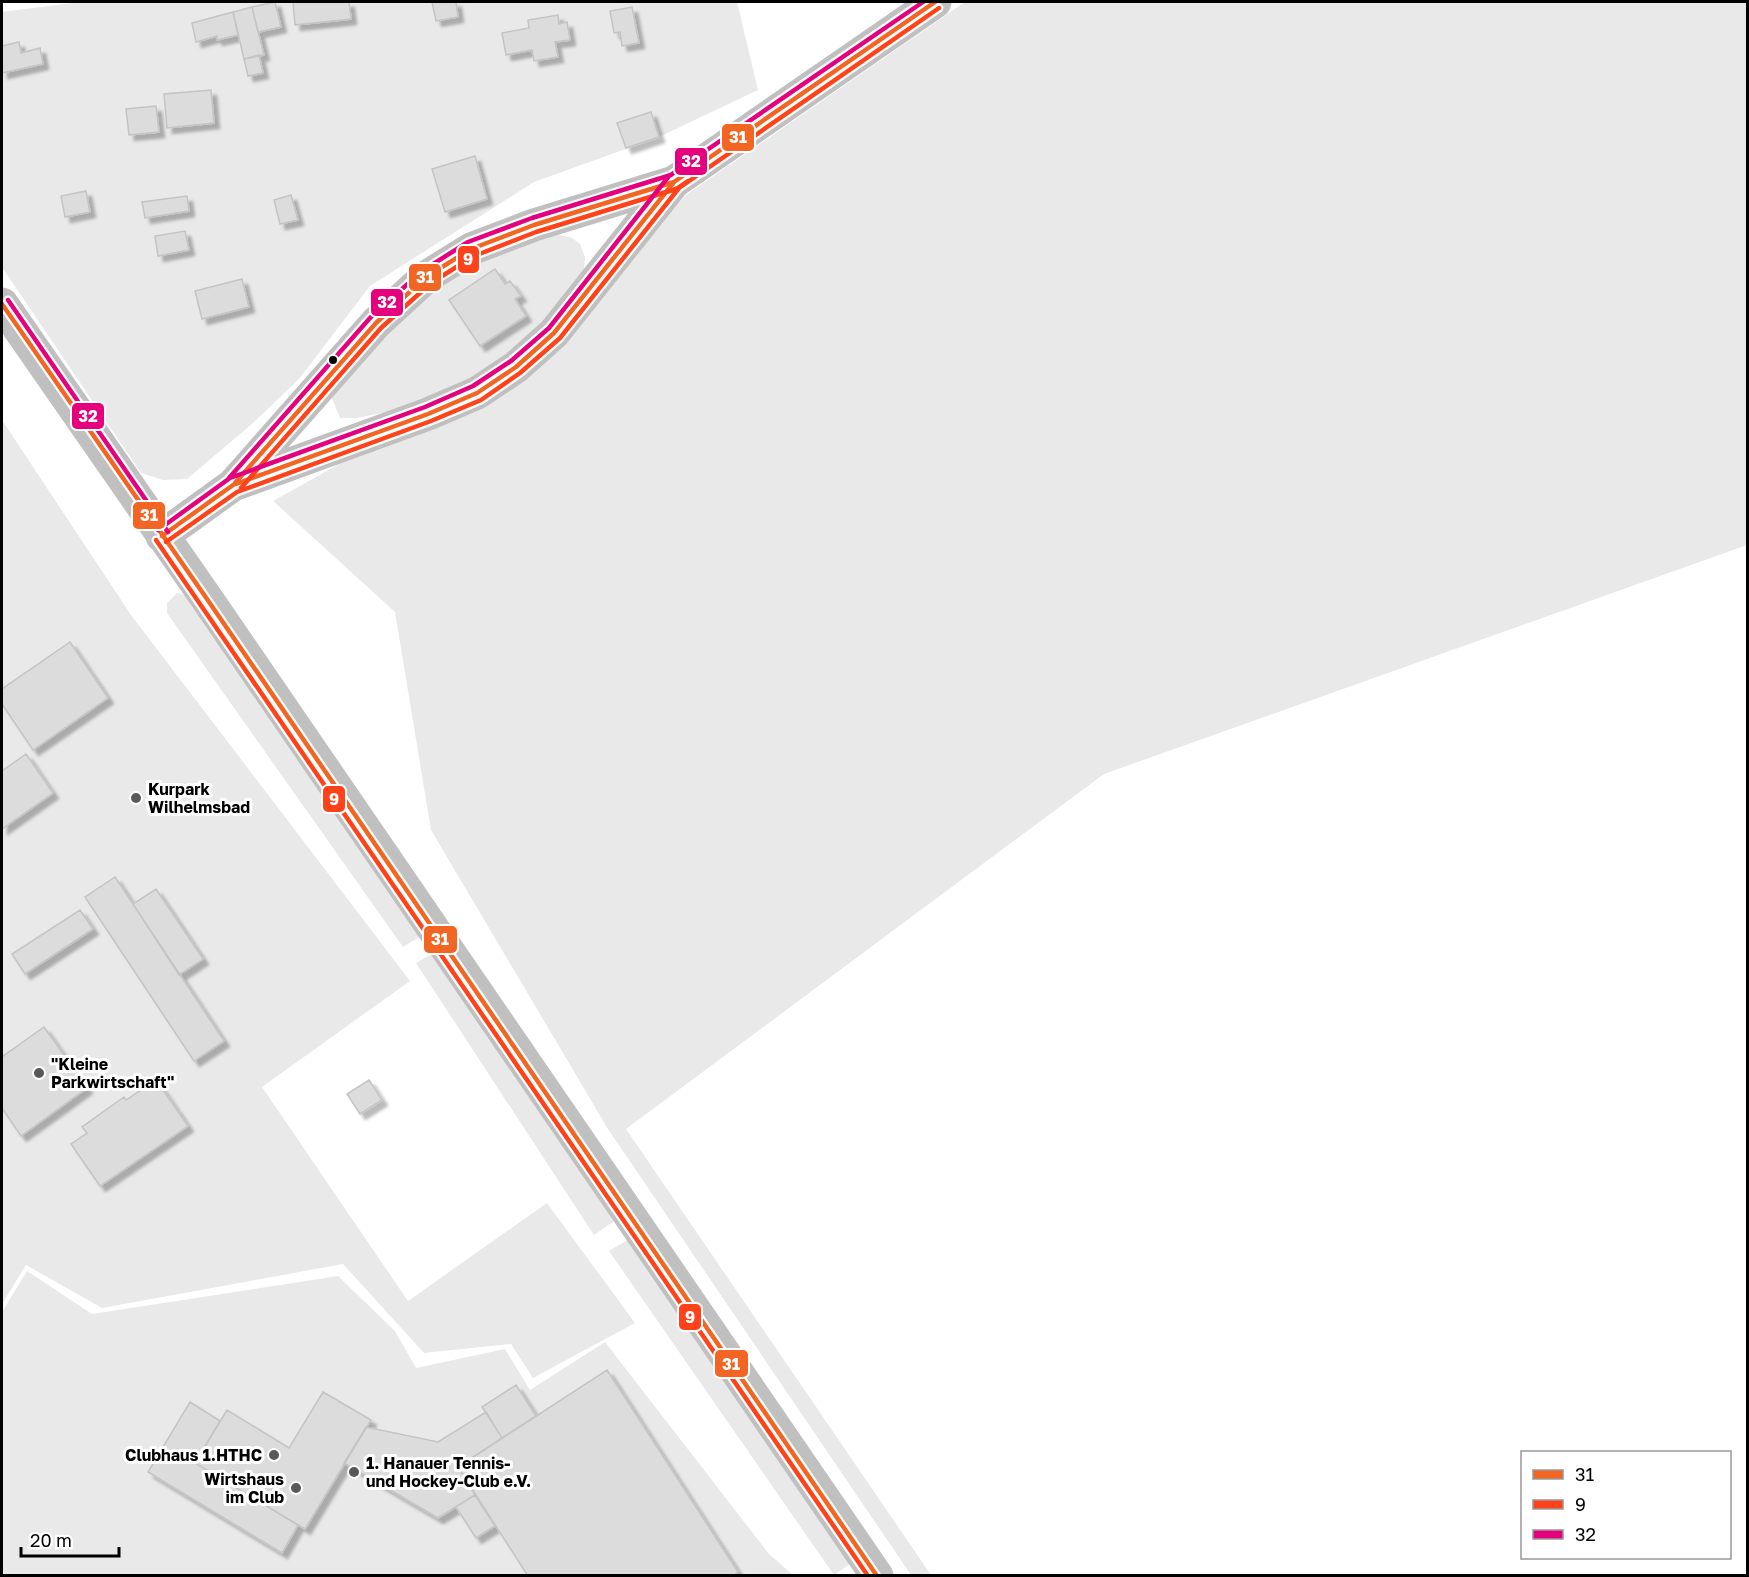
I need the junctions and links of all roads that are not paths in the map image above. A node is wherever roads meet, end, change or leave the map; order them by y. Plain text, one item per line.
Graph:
1 (935, 2) edge
2 (674, 182) junction
3 (2, 304) edge
4 (233, 485) junction
5 (162, 536) junction
6 (878, 1575) edge

1 - 2 main road
2 - 4 main road
2 - 4 main road
3 - 5 main road
4 - 5 main road
5 - 6 main road

